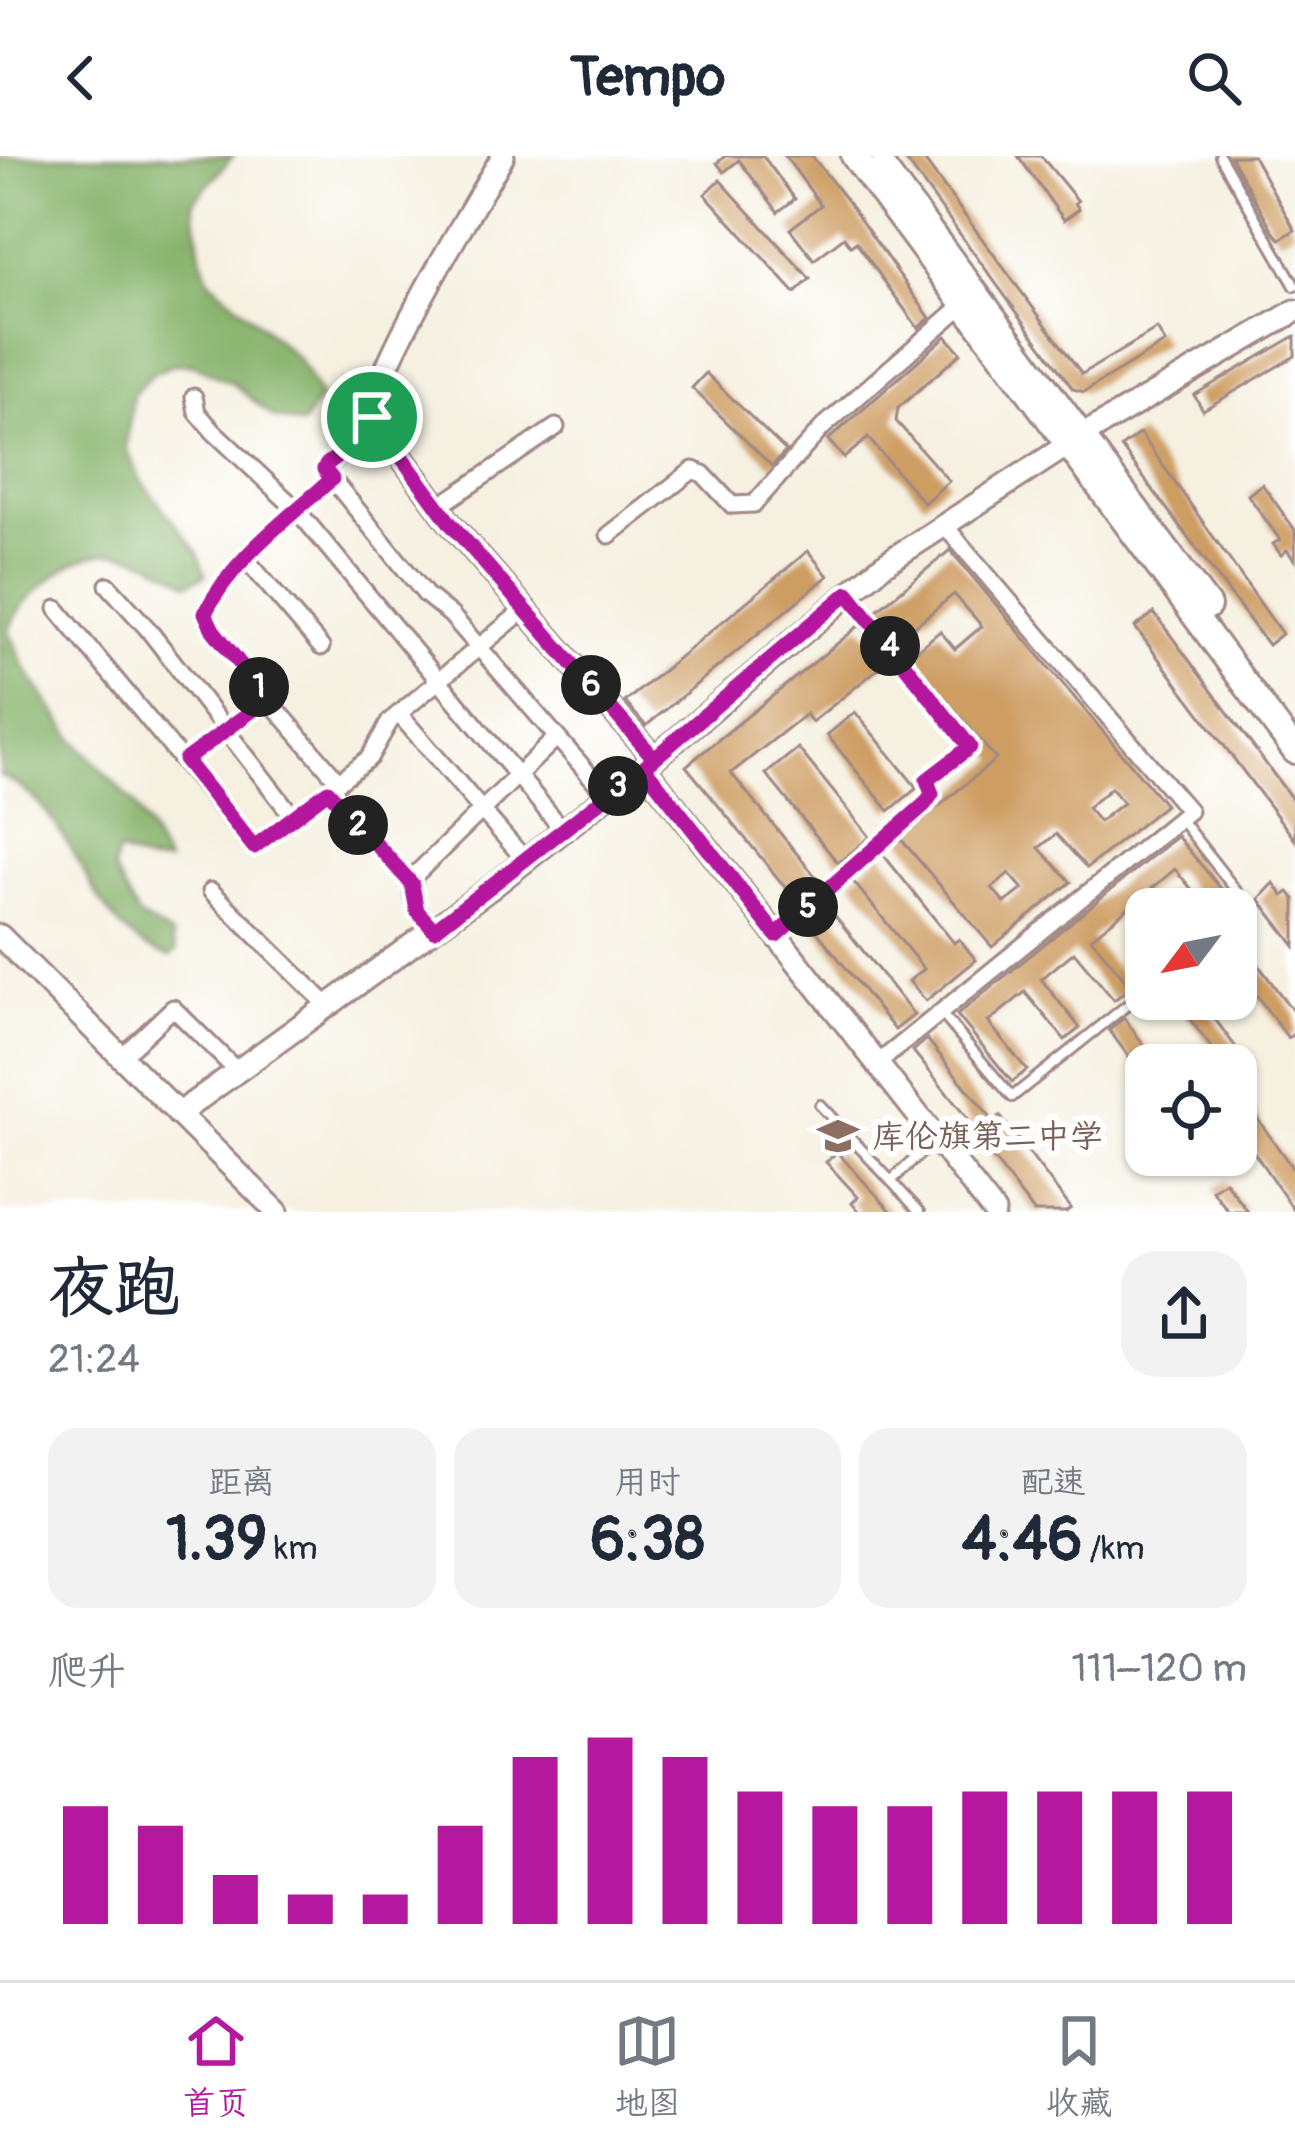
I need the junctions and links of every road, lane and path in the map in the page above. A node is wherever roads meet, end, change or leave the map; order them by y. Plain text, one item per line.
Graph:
1 (502, 156) edge
2 (854, 156) edge
3 (874, 156) edge
4 (1220, 156) edge
5 (1295, 286) edge
6 (964, 304) junction
7 (1295, 311) edge
8 (194, 397) dead end
9 (372, 417) junction
10 (556, 428) dead end
11 (1076, 440) junction
12 (332, 479) junction
13 (438, 507) junction
14 (297, 510) junction
15 (944, 525) junction
16 (609, 535) dead end
17 (245, 558) junction
18 (108, 585) dead end
19 (848, 593) junction
20 (57, 609) dead end
21 (525, 609) junction
22 (321, 647) dead end
23 (479, 648) junction
24 (439, 681) junction
25 (268, 699) junction
26 (399, 714) junction
27 (1295, 724) edge
28 (225, 731) junction
29 (556, 738) junction
30 (1295, 752) edge
31 (185, 760) junction
32 (649, 762) junction
33 (517, 775) junction
34 (333, 786) junction
35 (607, 795) junction
36 (480, 809) junction
37 (294, 818) junction
38 (1180, 818) junction
39 (563, 830) junction
40 (525, 860) junction
41 (412, 884) junction
42 (1234, 888) edge
43 (211, 890) dead end
44 (434, 930) junction
45 (776, 935) junction
46 (1, 940) edge
47 (328, 1006) junction
48 (1125, 1007) edge
49 (940, 1012) junction
50 (121, 1057) junction
51 (877, 1064) junction
52 (237, 1072) junction
53 (820, 1106) dead end
54 (178, 1114) junction
55 (936, 1139) junction
56 (891, 1181) junction
57 (277, 1212) edge
58 (920, 1212) edge
59 (994, 1212) edge

1 - 9 street
2 - 6 main road
3 - 11 main road
4 - 5 lane
6 - 11 main road
6 - 16 street
7 - 11 street
8 - 14 street
9 - 12 street
9 - 13 street
10 - 13 street
11 - 15 street
11 - 27 main road
11 - 30 main road
12 - 14 street
12 - 23 street
13 - 21 street
14 - 17 street
14 - 24 street
15 - 19 street
15 - 38 street
17 - 22 street
17 - 25 street
18 - 28 street
19 - 32 street
19 - 45 lane
20 - 31 street
21 - 23 street
21 - 32 street
23 - 24 street
23 - 29 street
24 - 26 street
24 - 33 street
25 - 28 street
25 - 34 street
26 - 34 street
26 - 36 street
28 - 31 street
28 - 37 street
29 - 33 street
29 - 35 street
31 - 37 street
32 - 35 street
32 - 45 street
33 - 36 street
33 - 39 street
34 - 37 street
34 - 41 street
35 - 39 street
36 - 40 street
36 - 41 street
38 - 42 lane
38 - 49 street
39 - 40 street
40 - 44 street
41 - 44 street
43 - 47 street
44 - 47 street
45 - 51 street
46 - 50 street
47 - 52 street
48 - 49 lane
49 - 51 street
50 - 52 street
50 - 54 street
51 - 55 street
52 - 54 street
53 - 56 lane
54 - 57 street
55 - 56 lane
55 - 59 street
56 - 58 lane

